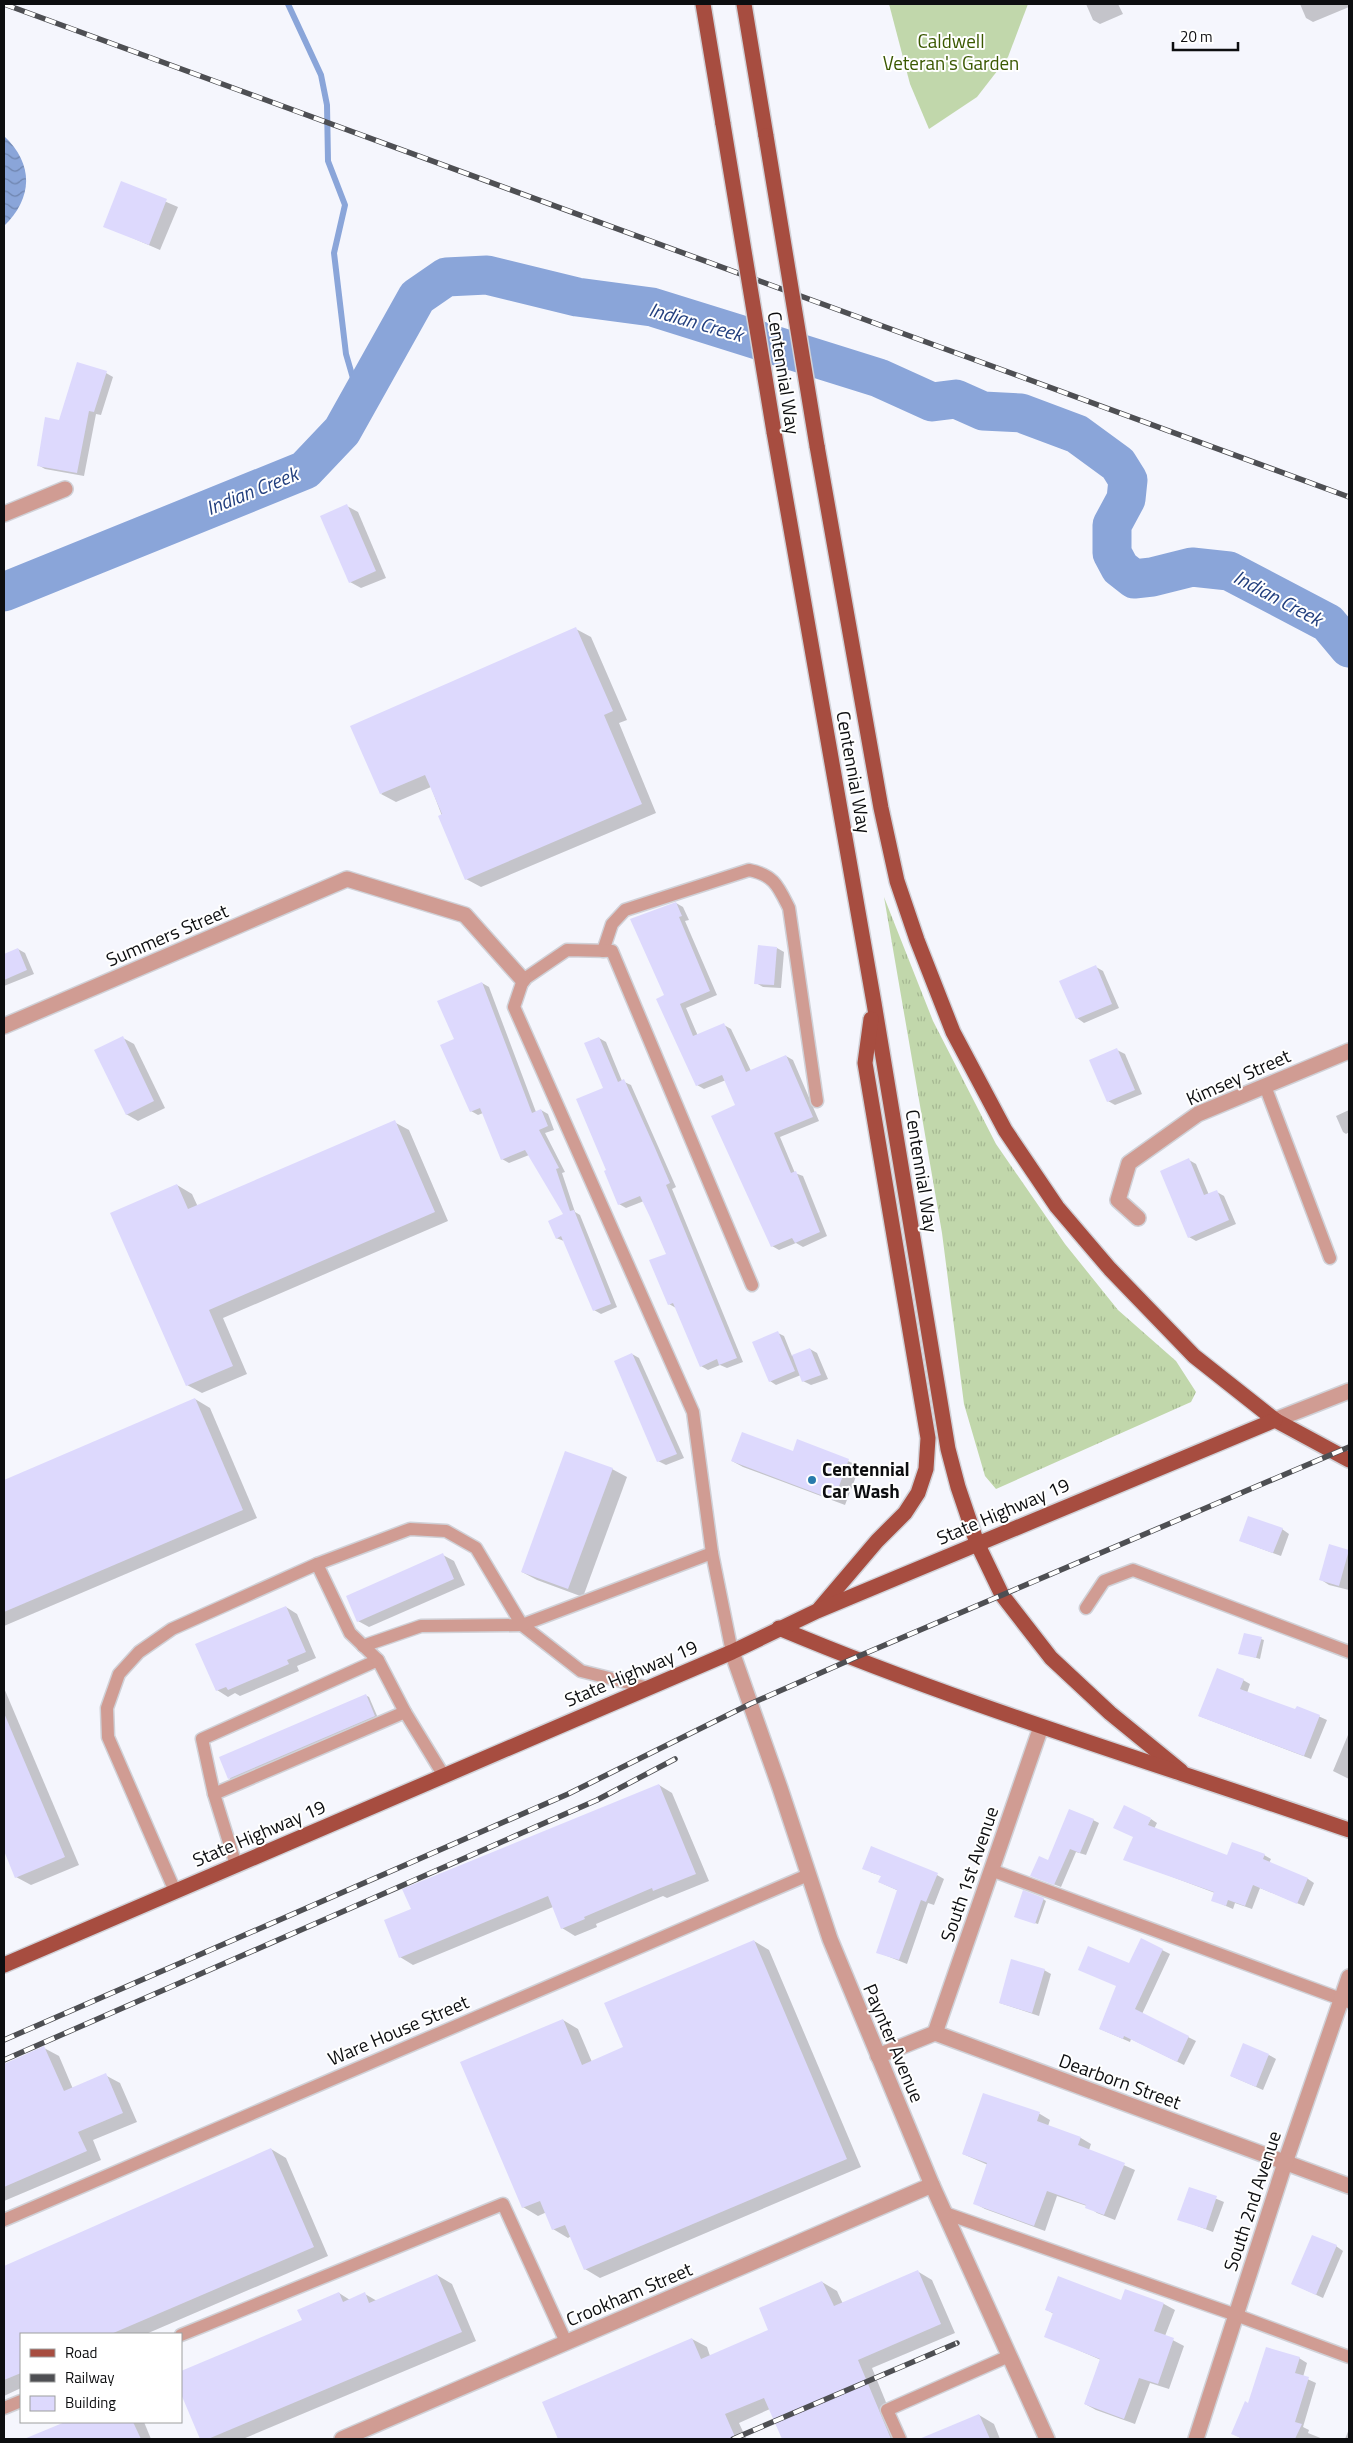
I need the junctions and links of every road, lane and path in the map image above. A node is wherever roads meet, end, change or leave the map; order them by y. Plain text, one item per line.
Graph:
1 (704, 4) edge
2 (744, 4) edge
3 (65, 488) dead end
4 (4, 514) edge
5 (603, 950) junction
6 (523, 980) junction
7 (874, 1003) junction
8 (4, 1026) edge
9 (1349, 1051) edge
10 (1265, 1086) junction
11 (817, 1101) dead end
12 (1138, 1218) dead end
13 (1330, 1258) dead end
14 (752, 1285) dead end
15 (1349, 1391) edge
16 (1275, 1420) junction
17 (1349, 1460) edge
18 (977, 1544) junction
19 (712, 1553) junction
20 (317, 1564) junction
21 (1086, 1608) dead end
22 (817, 1611) junction
23 (522, 1625) junction
24 (779, 1628) junction
25 (363, 1646) junction
26 (732, 1652) junction
27 (1349, 1652) edge
28 (378, 1660) junction
29 (649, 1688) junction
30 (405, 1712) junction
31 (1041, 1727) junction
32 (1180, 1771) junction
33 (444, 1776) junction
34 (214, 1794) junction
35 (1349, 1830) edge
36 (236, 1865) junction
37 (991, 1870) junction
38 (808, 1875) junction
39 (175, 1891) junction
40 (4, 1965) edge
41 (1349, 1977) edge
42 (1345, 2001) edge
43 (935, 2033) junction
44 (878, 2056) junction
45 (1285, 2163) junction
46 (932, 2185) junction
47 (1349, 2186) edge
48 (945, 2213) junction
49 (4, 2220) edge
50 (1236, 2315) junction
51 (182, 2335) edge
52 (566, 2342) junction
53 (1009, 2356) junction
54 (1349, 2357) edge
55 (20, 2401) edge
56 (4, 2408) edge
57 (342, 2439) edge
58 (900, 2439) edge
59 (1047, 2439) edge
60 (1196, 2439) edge

1 - 7 main road, Centennial Way, bridge
2 - 16 main road, Centennial Way, bridge
3 - 4 street
5 - 6 lane
5 - 11 lane
5 - 14 lane
6 - 8 street, Summers Street
6 - 19 lane
7 - 18 main road, Centennial Way
7 - 22 main road
9 - 10 street, Kimsey Street
10 - 12 street, Kimsey Street
10 - 13 lane
15 - 16 street
16 - 17 main road, Centennial Way
16 - 18 main road, State Highway 19
18 - 22 main road, State Highway 19
18 - 32 main road, Centennial Way
19 - 23 lane
19 - 26 lane
20 - 23 lane
20 - 25 lane
20 - 39 lane
21 - 27 lane
22 - 24 main road, State Highway 19
23 - 25 lane
23 - 29 lane
24 - 26 main road, State Highway 19
24 - 31 main road
25 - 28 lane
26 - 29 main road, State Highway 19
26 - 38 street, Paynter Avenue
28 - 30 lane
28 - 34 lane
29 - 33 main road, State Highway 19
30 - 33 lane
30 - 34 lane
31 - 32 main road
31 - 37 street, South 1st Avenue
32 - 35 main road
33 - 36 main road, State Highway 19
34 - 36 lane
36 - 39 main road, State Highway 19
37 - 42 lane
37 - 43 street, South 1st Avenue
38 - 44 street, Paynter Avenue
38 - 49 lane, Ware House Street
39 - 40 main road, State Highway 19
41 - 42 street, South 2nd Avenue
42 - 45 street, South 2nd Avenue
43 - 44 street
43 - 45 street, Dearborn Street
44 - 46 street, Paynter Avenue
45 - 47 street, Dearborn Street
45 - 50 street, South 2nd Avenue
46 - 48 street, Paynter Avenue
46 - 52 street, Crookham Street
48 - 50 lane
48 - 53 street, Paynter Avenue
50 - 54 lane
50 - 60 street, South 2nd Avenue
51 - 52 lane
52 - 57 street, Crookham Street
53 - 58 lane
53 - 59 street, Paynter Avenue
55 - 56 lane

